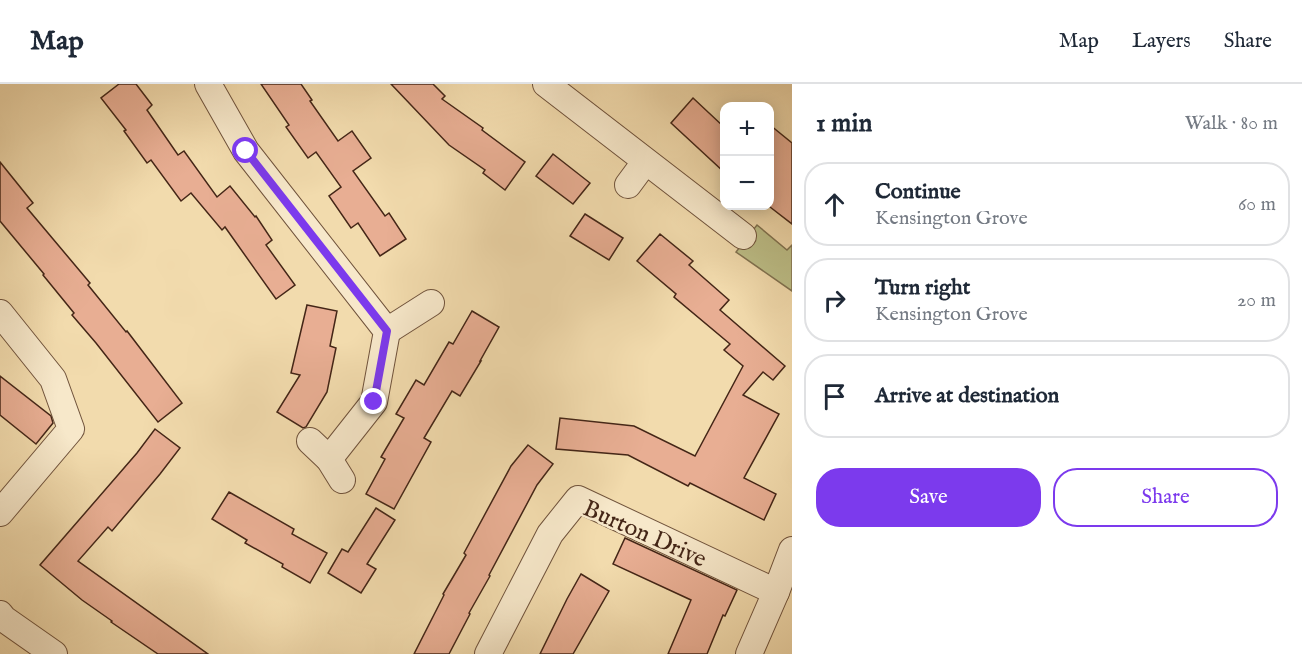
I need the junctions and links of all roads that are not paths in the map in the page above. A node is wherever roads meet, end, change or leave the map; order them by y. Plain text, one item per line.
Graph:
1 (207, 84) edge
2 (546, 84) edge
3 (645, 162) junction
4 (628, 185) dead end
5 (743, 236) dead end
6 (432, 303) dead end
7 (0, 313) edge
8 (387, 331) junction
9 (310, 441) dead end
10 (0, 513) edge
11 (792, 550) edge
12 (776, 592) junction
13 (0, 614) edge
14 (54, 654) edge
15 (488, 654) edge
16 (749, 654) edge

1 - 8 street
2 - 3 street
3 - 4 street
3 - 5 street
6 - 8 street
7 - 10 street
8 - 9 street
11 - 12 street
12 - 15 street, Burton Drive
12 - 16 street
13 - 14 street

